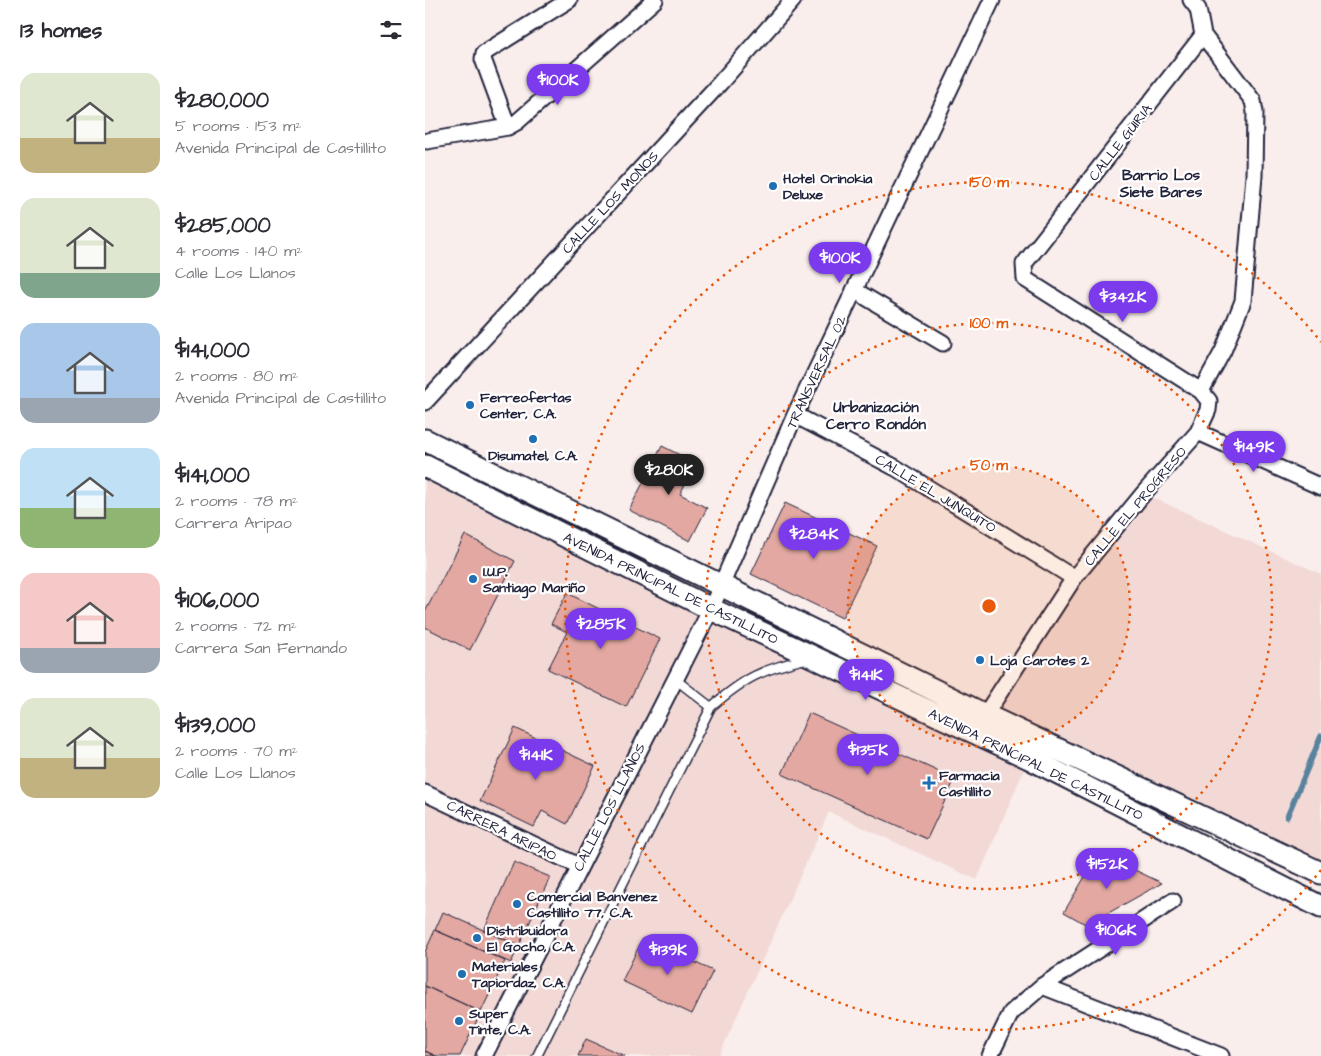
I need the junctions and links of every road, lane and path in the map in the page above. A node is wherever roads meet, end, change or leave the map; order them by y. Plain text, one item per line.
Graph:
1 (569, 0) edge
2 (655, 0) edge
3 (793, 0) edge
4 (992, 0) edge
5 (1191, 0) edge
6 (1203, 35) junction
7 (508, 126) junction
8 (426, 142) edge
9 (854, 290) junction
10 (943, 344) dead end
11 (1201, 391) junction
12 (425, 402) edge
13 (795, 415) junction
14 (1199, 432) junction
15 (425, 440) edge
16 (425, 466) edge
17 (1321, 487) edge
18 (1074, 578) junction
19 (722, 584) junction
20 (711, 608) junction
21 (813, 657) junction
22 (675, 679) junction
23 (711, 707) junction
24 (985, 714) junction
25 (425, 793) edge
26 (579, 866) junction
27 (1321, 873) edge
28 (1173, 901) dead end
29 (1321, 907) edge
30 (1043, 986) junction
31 (484, 1056) edge
32 (537, 1056) edge
33 (990, 1056) edge
34 (1221, 1056) edge

1 - 7 street
2 - 7 street
3 - 12 street, CALLE LOS MONOS
4 - 9 street, TRANSVERSAL 02
5 - 6 street
6 - 11 street
6 - 11 street, CALLE GÜIRIA
7 - 8 street
9 - 10 street
9 - 13 street, TRANSVERSAL 02
11 - 14 street, CALLE EL PROGRESO
13 - 18 street, CALLE EL JUNQUITO
13 - 19 street, TRANSVERSAL 02
14 - 17 street
14 - 18 street, CALLE EL PROGRESO
15 - 19 main road, AVENIDA PRINCIPAL DE CASTILLITO
16 - 20 main road, AVENIDA PRINCIPAL DE CASTILLITO
18 - 24 street, CALLE EL PROGRESO
19 - 20 street, CALLE LOS LLANOS
19 - 24 main road, AVENIDA PRINCIPAL DE CASTILLITO
20 - 21 main road, AVENIDA PRINCIPAL DE CASTILLITO
20 - 22 street, CALLE LOS LLANOS
21 - 23 lane
21 - 29 main road, AVENIDA PRINCIPAL DE CASTILLITO
22 - 23 lane
22 - 26 street, CALLE LOS LLANOS
23 - 32 lane
24 - 27 main road, AVENIDA PRINCIPAL DE CASTILLITO
25 - 26 street, CARRERA ARIPAO
26 - 31 street, CALLE LOS LLANOS
28 - 30 street
30 - 33 street
30 - 34 street

